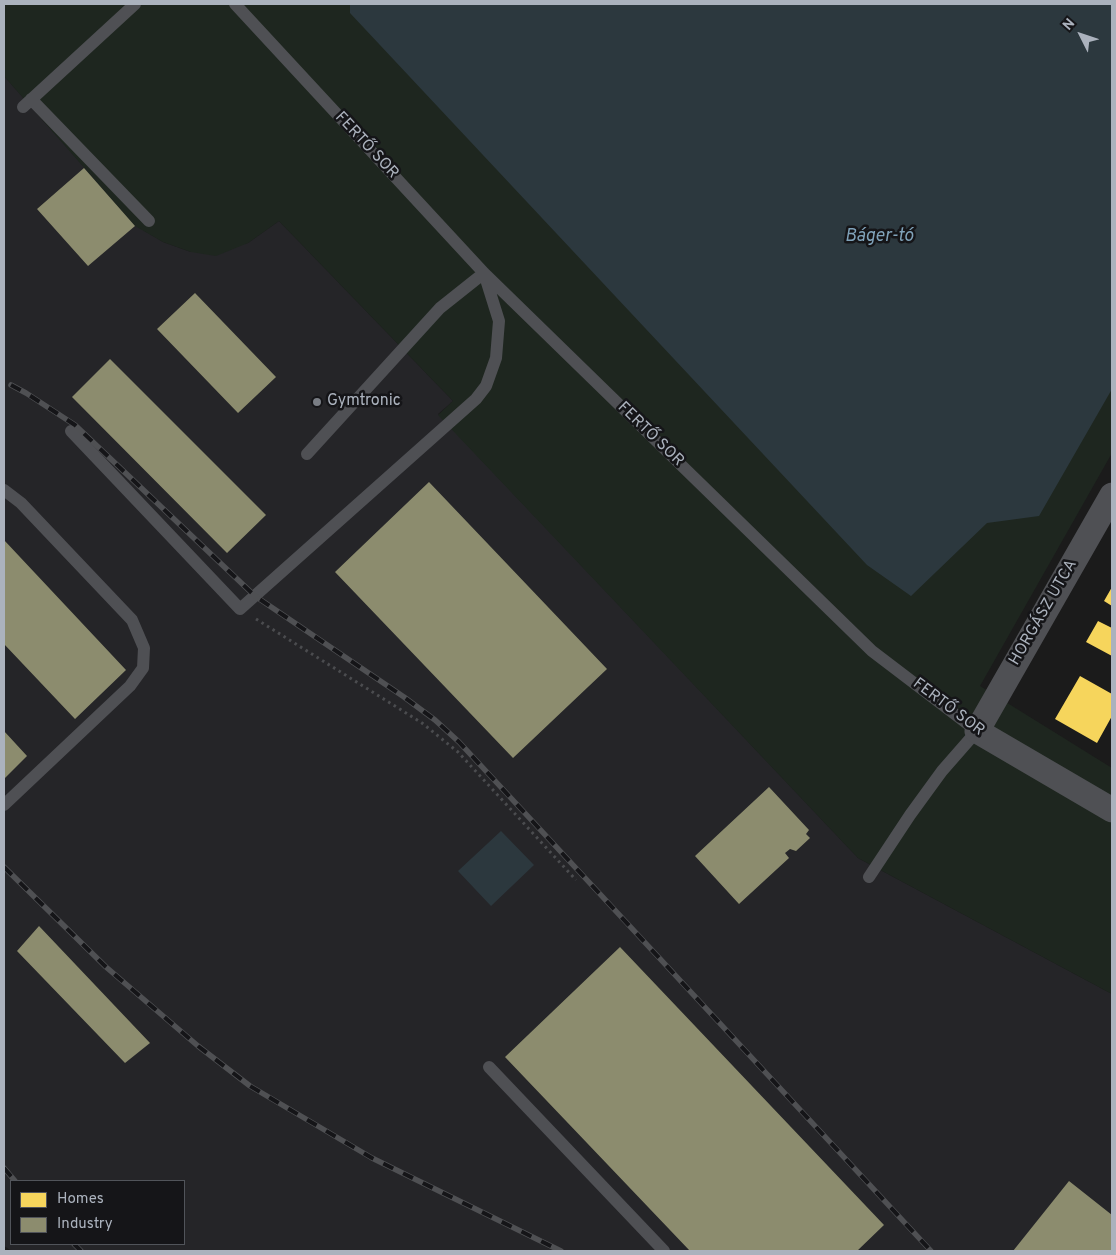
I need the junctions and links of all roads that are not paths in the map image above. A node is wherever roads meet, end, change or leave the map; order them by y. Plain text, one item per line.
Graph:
1 (135, 4) edge
2 (235, 4) edge
3 (149, 221) dead end
4 (484, 273) junction
5 (71, 431) dead end
6 (307, 454) dead end
7 (4, 490) edge
8 (1112, 495) edge
9 (976, 731) junction
10 (4, 805) edge
11 (1112, 810) edge
12 (869, 877) dead end
13 (489, 1067) dead end
14 (664, 1251) edge

1 - 3 lane
2 - 4 lane, FERTŐ SOR
4 - 5 lane
4 - 6 lane
4 - 9 lane, FERTŐ SOR
7 - 10 lane
8 - 9 street, HORGÁSZ UTCA
9 - 11 street, FERTŐ SOR
9 - 12 lane
13 - 14 lane

